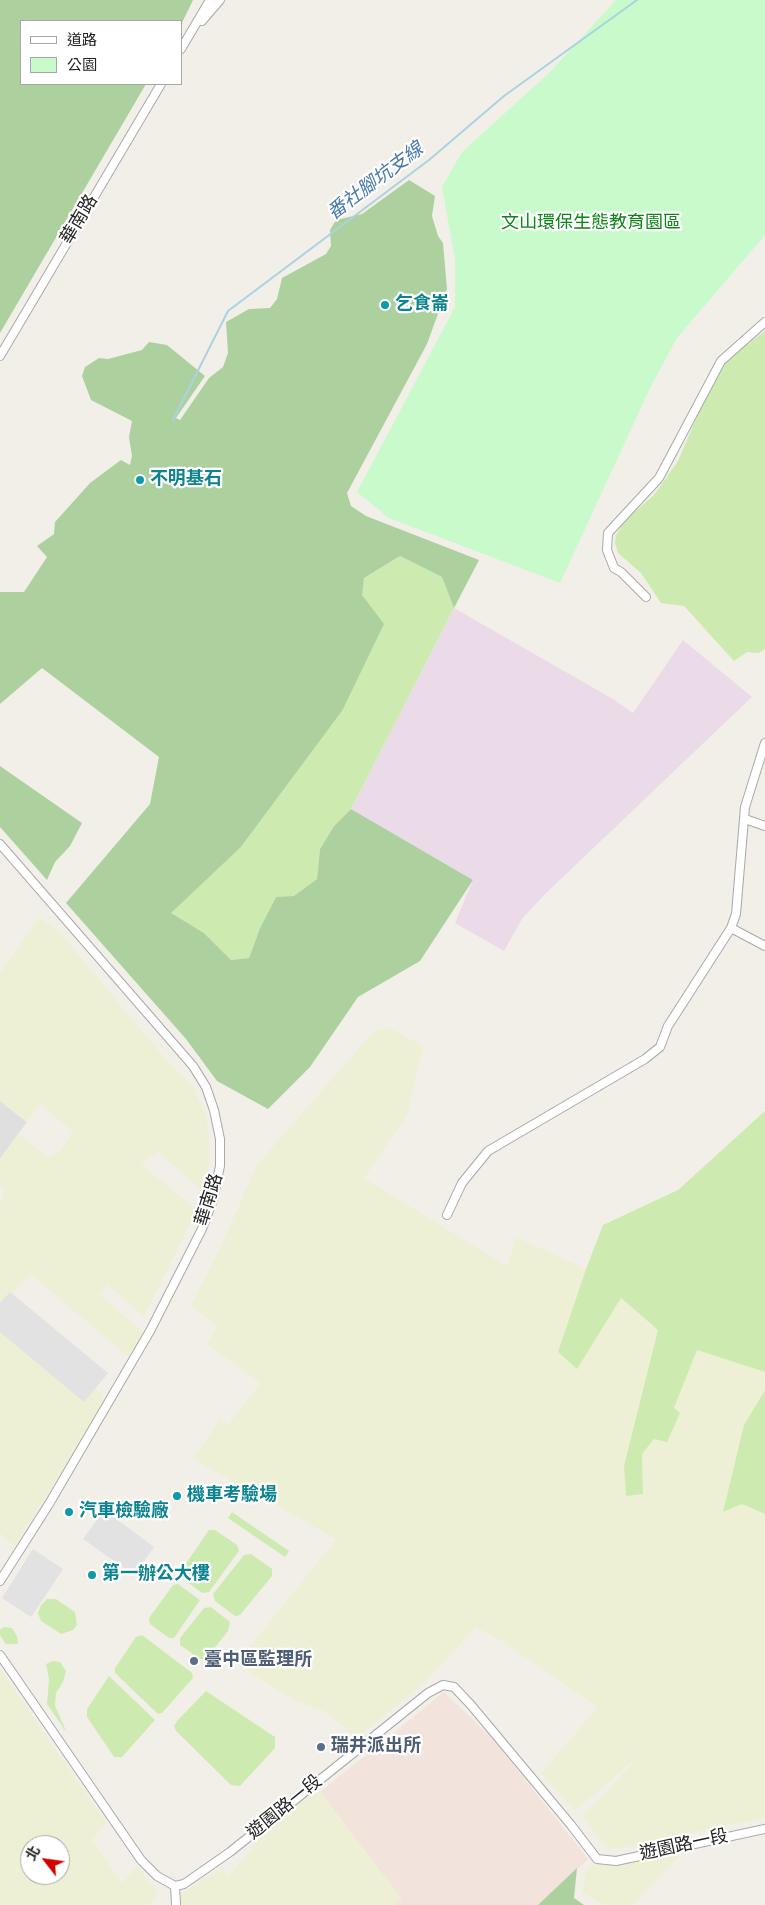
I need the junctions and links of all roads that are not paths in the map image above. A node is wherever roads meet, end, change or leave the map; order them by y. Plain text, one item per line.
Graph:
1 (220, 0) edge
2 (208, 2) edge
3 (183, 46) edge
4 (160, 85) edge
5 (765, 322) edge
6 (0, 356) edge
7 (646, 597) dead end
8 (765, 743) edge
9 (745, 819) junction
10 (765, 826) edge
11 (0, 844) edge
12 (731, 928) junction
13 (765, 946) edge
14 (447, 1215) dead end
15 (0, 1581) edge
16 (0, 1655) edge
17 (765, 1828) edge
18 (174, 1886) junction
19 (176, 1905) edge

1 - 3 street
2 - 3 street
4 - 6 street, 華南路
5 - 7 street
8 - 9 street
9 - 10 street
9 - 12 street
11 - 15 street, 華南路
12 - 13 street
12 - 14 street
16 - 18 street
17 - 18 street, 遊園路一段
18 - 19 street

